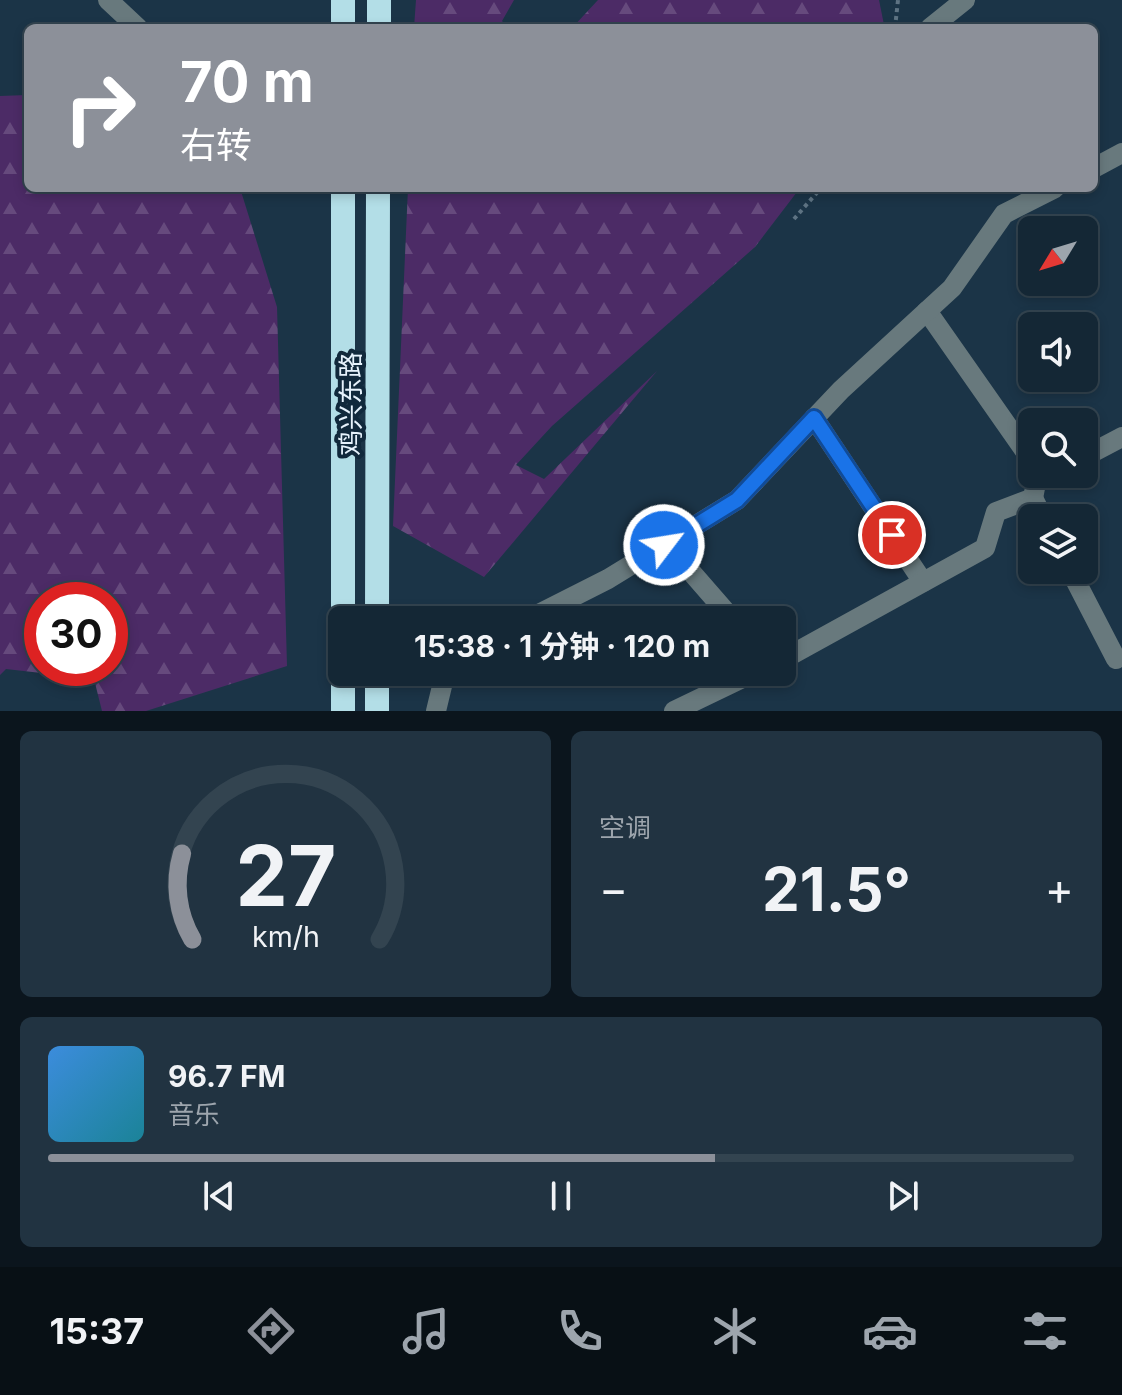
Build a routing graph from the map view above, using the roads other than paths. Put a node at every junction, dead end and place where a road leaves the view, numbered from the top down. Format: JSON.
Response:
{"nodes":[{"id":1,"x":108,"y":0,"type":"edge"},
{"id":2,"x":343,"y":0,"type":"edge"},
{"id":3,"x":379,"y":0,"type":"edge"},
{"id":4,"x":965,"y":0,"type":"edge"},
{"id":5,"x":134,"y":24,"type":"edge"},
{"id":6,"x":343,"y":24,"type":"edge"},
{"id":7,"x":379,"y":24,"type":"edge"},
{"id":8,"x":935,"y":24,"type":"edge"},
{"id":9,"x":1122,"y":153,"type":"edge"},
{"id":10,"x":1098,"y":166,"type":"edge"},
{"id":11,"x":343,"y":192,"type":"edge"},
{"id":12,"x":378,"y":192,"type":"edge"},
{"id":13,"x":1017,"y":196,"type":"edge"},
{"id":14,"x":927,"y":311,"type":"junction"},
{"id":15,"x":814,"y":418,"type":"junction"},
{"id":16,"x":1122,"y":437,"type":"edge"},
{"id":17,"x":1018,"y":441,"type":"edge"},
{"id":18,"x":1098,"y":450,"type":"edge"},
{"id":19,"x":1035,"y":488,"type":"edge"},
{"id":20,"x":1033,"y":498,"type":"junction"},
{"id":21,"x":1036,"y":504,"type":"edge"},
{"id":22,"x":640,"y":560,"type":"junction"},
{"id":23,"x":923,"y":582,"type":"junction"},
{"id":24,"x":1077,"y":584,"type":"edge"},
{"id":25,"x":343,"y":606,"type":"edge"},
{"id":26,"x":377,"y":606,"type":"edge"},
{"id":27,"x":555,"y":606,"type":"edge"},
{"id":28,"x":721,"y":606,"type":"edge"},
{"id":29,"x":796,"y":649,"type":"edge"},
{"id":30,"x":1116,"y":659,"type":"dead end"},
{"id":31,"x":343,"y":686,"type":"edge"},
{"id":32,"x":377,"y":686,"type":"edge"},
{"id":33,"x":442,"y":686,"type":"edge"},
{"id":34,"x":726,"y":686,"type":"edge"},
{"id":35,"x":343,"y":711,"type":"edge"},
{"id":36,"x":377,"y":711,"type":"edge"},
{"id":37,"x":436,"y":711,"type":"edge"},
{"id":38,"x":674,"y":711,"type":"edge"}],
"edges":[{"from":1,"to":5,"type":"street"},
{"from":2,"to":6,"type":"highway"},
{"from":3,"to":7,"type":"highway"},
{"from":4,"to":8,"type":"street"},
{"from":9,"to":10,"type":"street"},
{"from":11,"to":25,"type":"highway","name":"鸡兴东路"},
{"from":12,"to":26,"type":"highway","name":"鸡兴东路"},
{"from":13,"to":14,"type":"street"},
{"from":14,"to":15,"type":"street"},
{"from":14,"to":17,"type":"street"},
{"from":15,"to":22,"type":"street"},
{"from":15,"to":23,"type":"street"},
{"from":16,"to":18,"type":"street"},
{"from":19,"to":20,"type":"street"},
{"from":20,"to":21,"type":"street"},
{"from":20,"to":23,"type":"street"},
{"from":22,"to":27,"type":"street"},
{"from":22,"to":28,"type":"street"},
{"from":23,"to":29,"type":"street"},
{"from":24,"to":30,"type":"street"},
{"from":31,"to":35,"type":"highway"},
{"from":32,"to":36,"type":"highway"},
{"from":33,"to":37,"type":"street"},
{"from":34,"to":38,"type":"street"}]}
